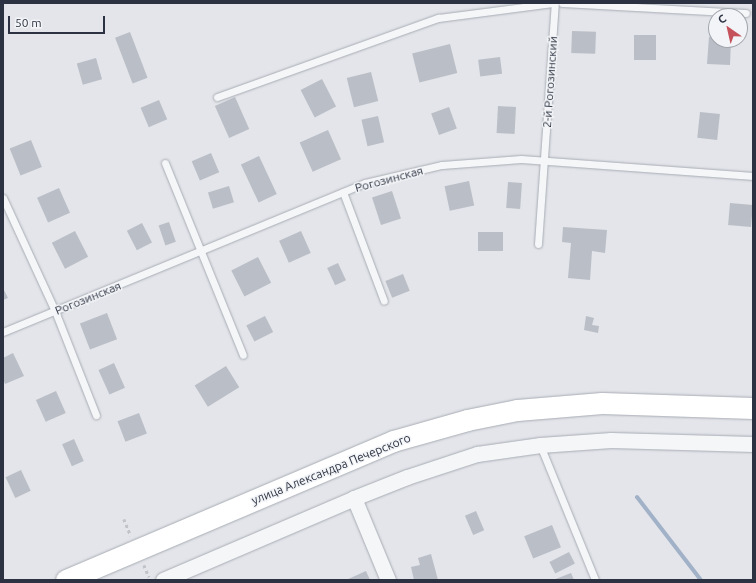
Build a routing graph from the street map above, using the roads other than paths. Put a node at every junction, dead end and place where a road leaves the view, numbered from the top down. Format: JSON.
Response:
{"nodes":[{"id":1,"x":554,"y":3,"type":"edge"},
{"id":2,"x":562,"y":3,"type":"edge"},
{"id":3,"x":708,"y":11,"type":"edge"},
{"id":4,"x":217,"y":97,"type":"dead end"},
{"id":5,"x":544,"y":161,"type":"junction"},
{"id":6,"x":165,"y":163,"type":"dead end"},
{"id":7,"x":753,"y":176,"type":"edge"},
{"id":8,"x":343,"y":192,"type":"junction"},
{"id":9,"x":3,"y":198,"type":"edge"},
{"id":10,"x":538,"y":244,"type":"dead end"},
{"id":11,"x":201,"y":251,"type":"junction"},
{"id":12,"x":384,"y":301,"type":"dead end"},
{"id":13,"x":55,"y":311,"type":"junction"},
{"id":14,"x":3,"y":332,"type":"edge"},
{"id":15,"x":243,"y":355,"type":"dead end"},
{"id":16,"x":753,"y":408,"type":"edge"},
{"id":17,"x":96,"y":415,"type":"dead end"},
{"id":18,"x":753,"y":444,"type":"edge"},
{"id":19,"x":540,"y":445,"type":"junction"},
{"id":20,"x":354,"y":498,"type":"junction"},
{"id":21,"x":156,"y":578,"type":"edge"},
{"id":22,"x":66,"y":580,"type":"edge"},
{"id":23,"x":388,"y":580,"type":"edge"},
{"id":24,"x":595,"y":580,"type":"edge"}],
"edges":[{"from":1,"to":4,"type":"lane"},
{"from":1,"to":5,"type":"lane","name":"2-й Рогозинский"},
{"from":2,"to":3,"type":"lane"},
{"from":5,"to":7,"type":"lane","name":"Рогозинская"},
{"from":5,"to":8,"type":"lane","name":"Рогозинская"},
{"from":5,"to":10,"type":"lane","name":"2-й Рогозинский"},
{"from":6,"to":11,"type":"lane"},
{"from":8,"to":11,"type":"lane","name":"Рогозинская"},
{"from":8,"to":12,"type":"lane"},
{"from":9,"to":13,"type":"lane"},
{"from":11,"to":13,"type":"lane","name":"Рогозинская"},
{"from":11,"to":15,"type":"lane"},
{"from":13,"to":14,"type":"lane","name":"Рогозинская"},
{"from":13,"to":17,"type":"lane"},
{"from":16,"to":22,"type":"main road","name":"улица Александра Печерского"},
{"from":18,"to":19,"type":"street"},
{"from":19,"to":20,"type":"street"},
{"from":19,"to":24,"type":"lane"},
{"from":20,"to":21,"type":"street"},
{"from":20,"to":23,"type":"street"}]}
